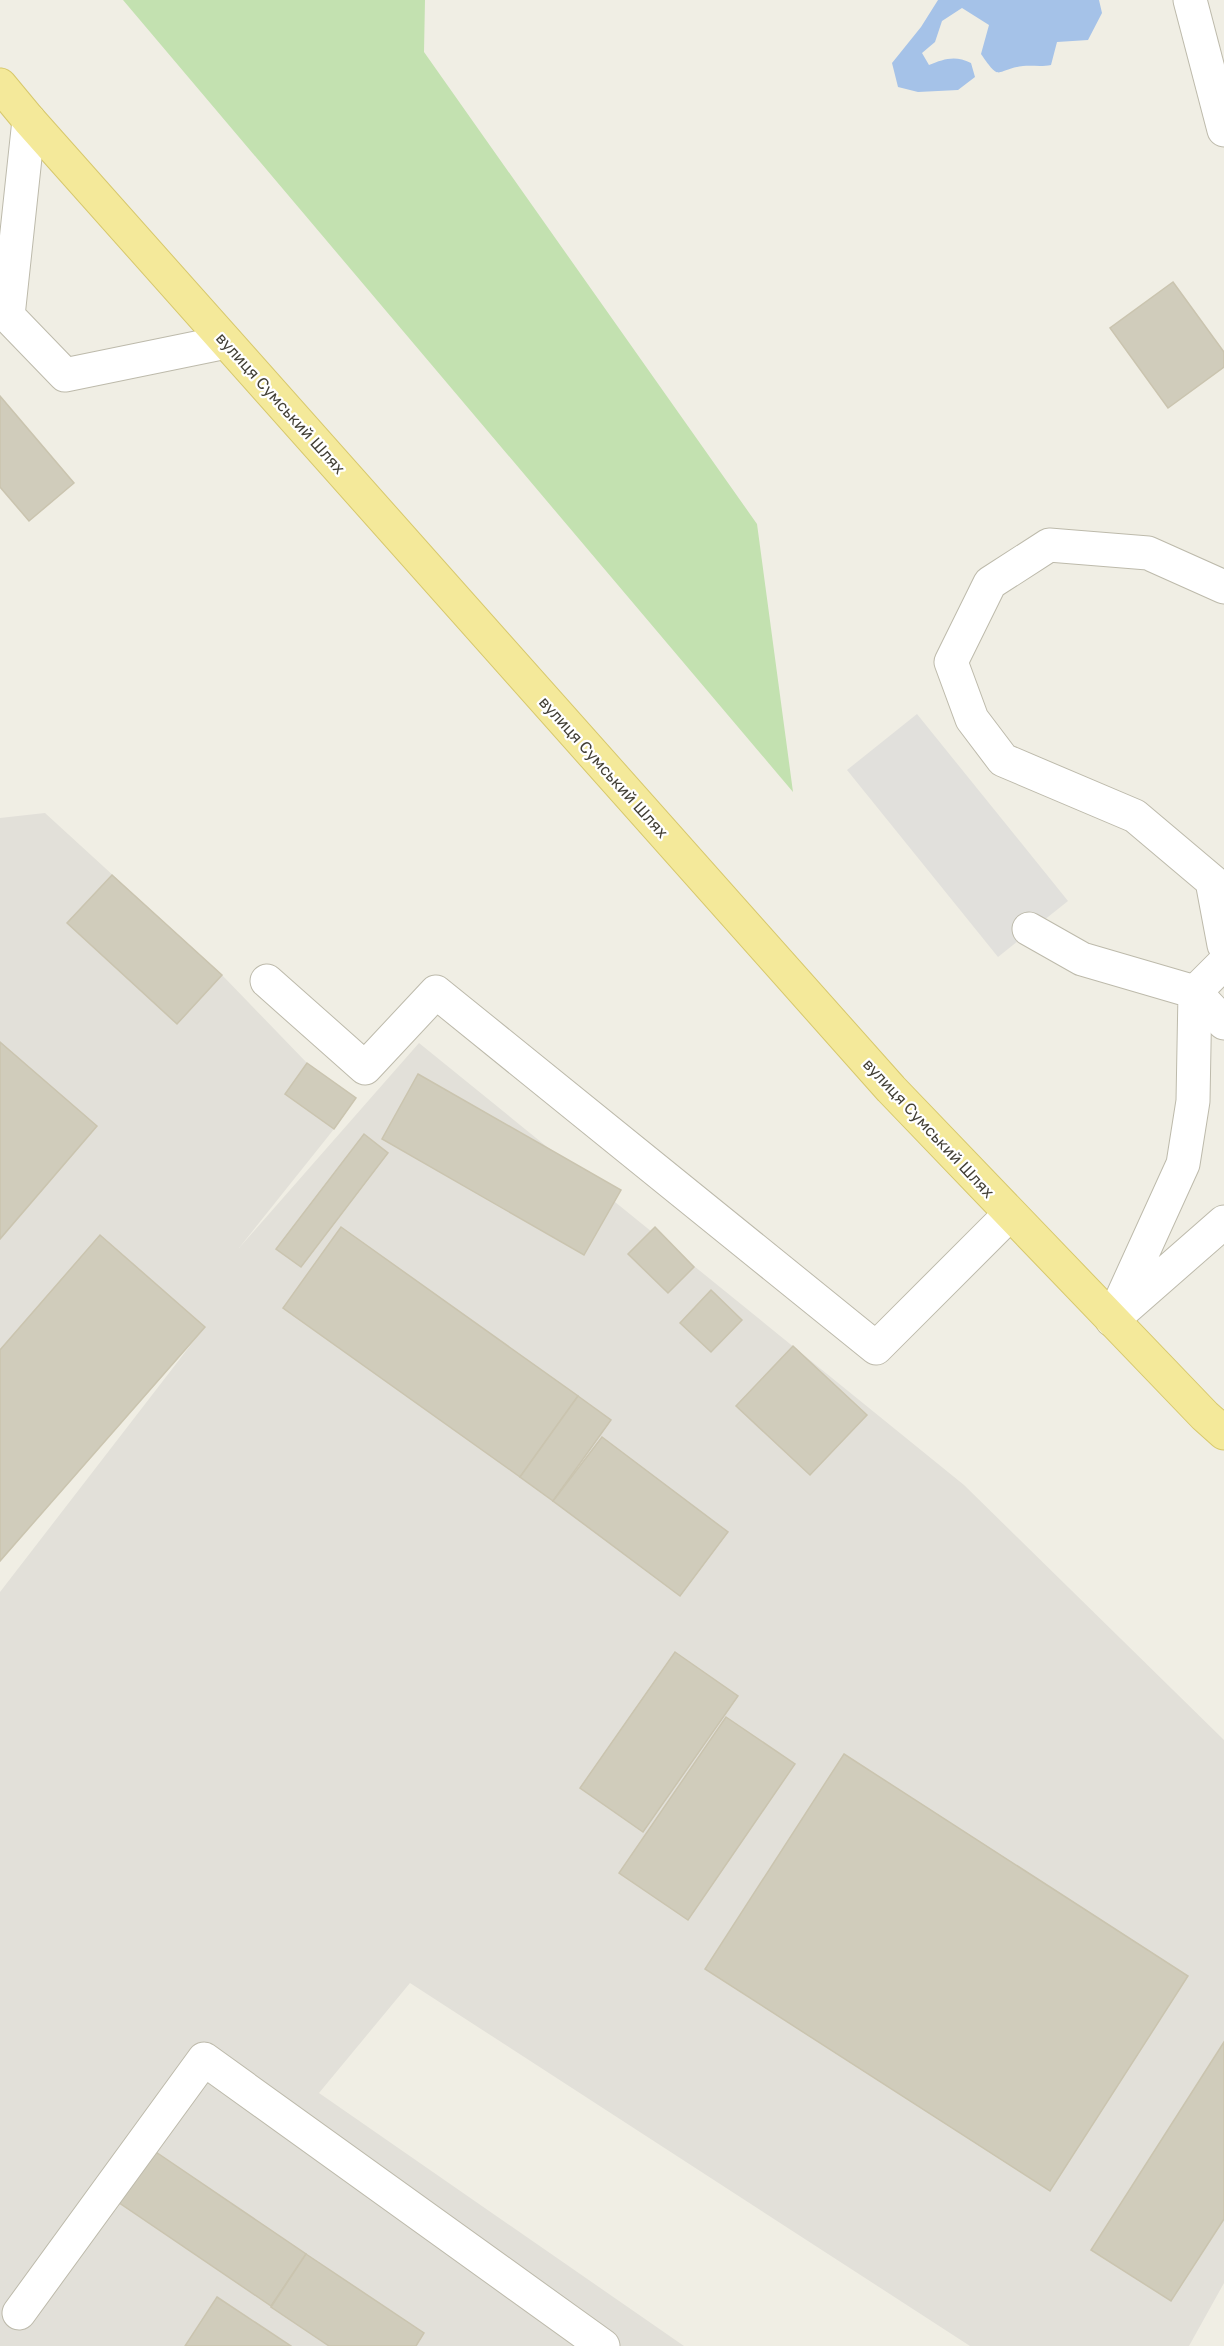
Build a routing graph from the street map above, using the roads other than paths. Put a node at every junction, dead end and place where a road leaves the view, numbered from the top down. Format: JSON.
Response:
{"nodes":[{"id":1,"x":1190,"y":0,"type":"edge"},
{"id":2,"x":0,"y":85,"type":"edge"},
{"id":3,"x":29,"y":120,"type":"junction"},
{"id":4,"x":1224,"y":130,"type":"edge"},
{"id":5,"x":226,"y":342,"type":"junction"},
{"id":6,"x":1224,"y":587,"type":"edge"},
{"id":7,"x":1029,"y":929,"type":"dead end"},
{"id":8,"x":1224,"y":945,"type":"edge"},
{"id":9,"x":1224,"y":963,"type":"edge"},
{"id":10,"x":267,"y":981,"type":"dead end"},
{"id":11,"x":1195,"y":992,"type":"junction"},
{"id":12,"x":1224,"y":1023,"type":"edge"},
{"id":13,"x":1010,"y":1214,"type":"junction"},
{"id":14,"x":1224,"y":1222,"type":"edge"},
{"id":15,"x":1112,"y":1320,"type":"junction"},
{"id":16,"x":1224,"y":1433,"type":"edge"},
{"id":17,"x":19,"y":2313,"type":"dead end"},
{"id":18,"x":603,"y":2346,"type":"edge"}],
"edges":[{"from":1,"to":4,"type":"lane"},
{"from":2,"to":3,"type":"main road","name":"вулиця Сумський Шлях"},
{"from":3,"to":5,"type":"main road","name":"вулиця Сумський Шлях"},
{"from":3,"to":5,"type":"lane"},
{"from":5,"to":13,"type":"main road","name":"вулиця Сумський Шлях"},
{"from":6,"to":8,"type":"lane"},
{"from":7,"to":11,"type":"lane"},
{"from":9,"to":11,"type":"lane"},
{"from":10,"to":13,"type":"lane"},
{"from":11,"to":12,"type":"lane"},
{"from":11,"to":15,"type":"lane"},
{"from":13,"to":15,"type":"main road","name":"вулиця Сумський Шлях"},
{"from":14,"to":15,"type":"lane"},
{"from":15,"to":16,"type":"main road","name":"вулиця Сумський Шлях"},
{"from":17,"to":18,"type":"lane"}]}
